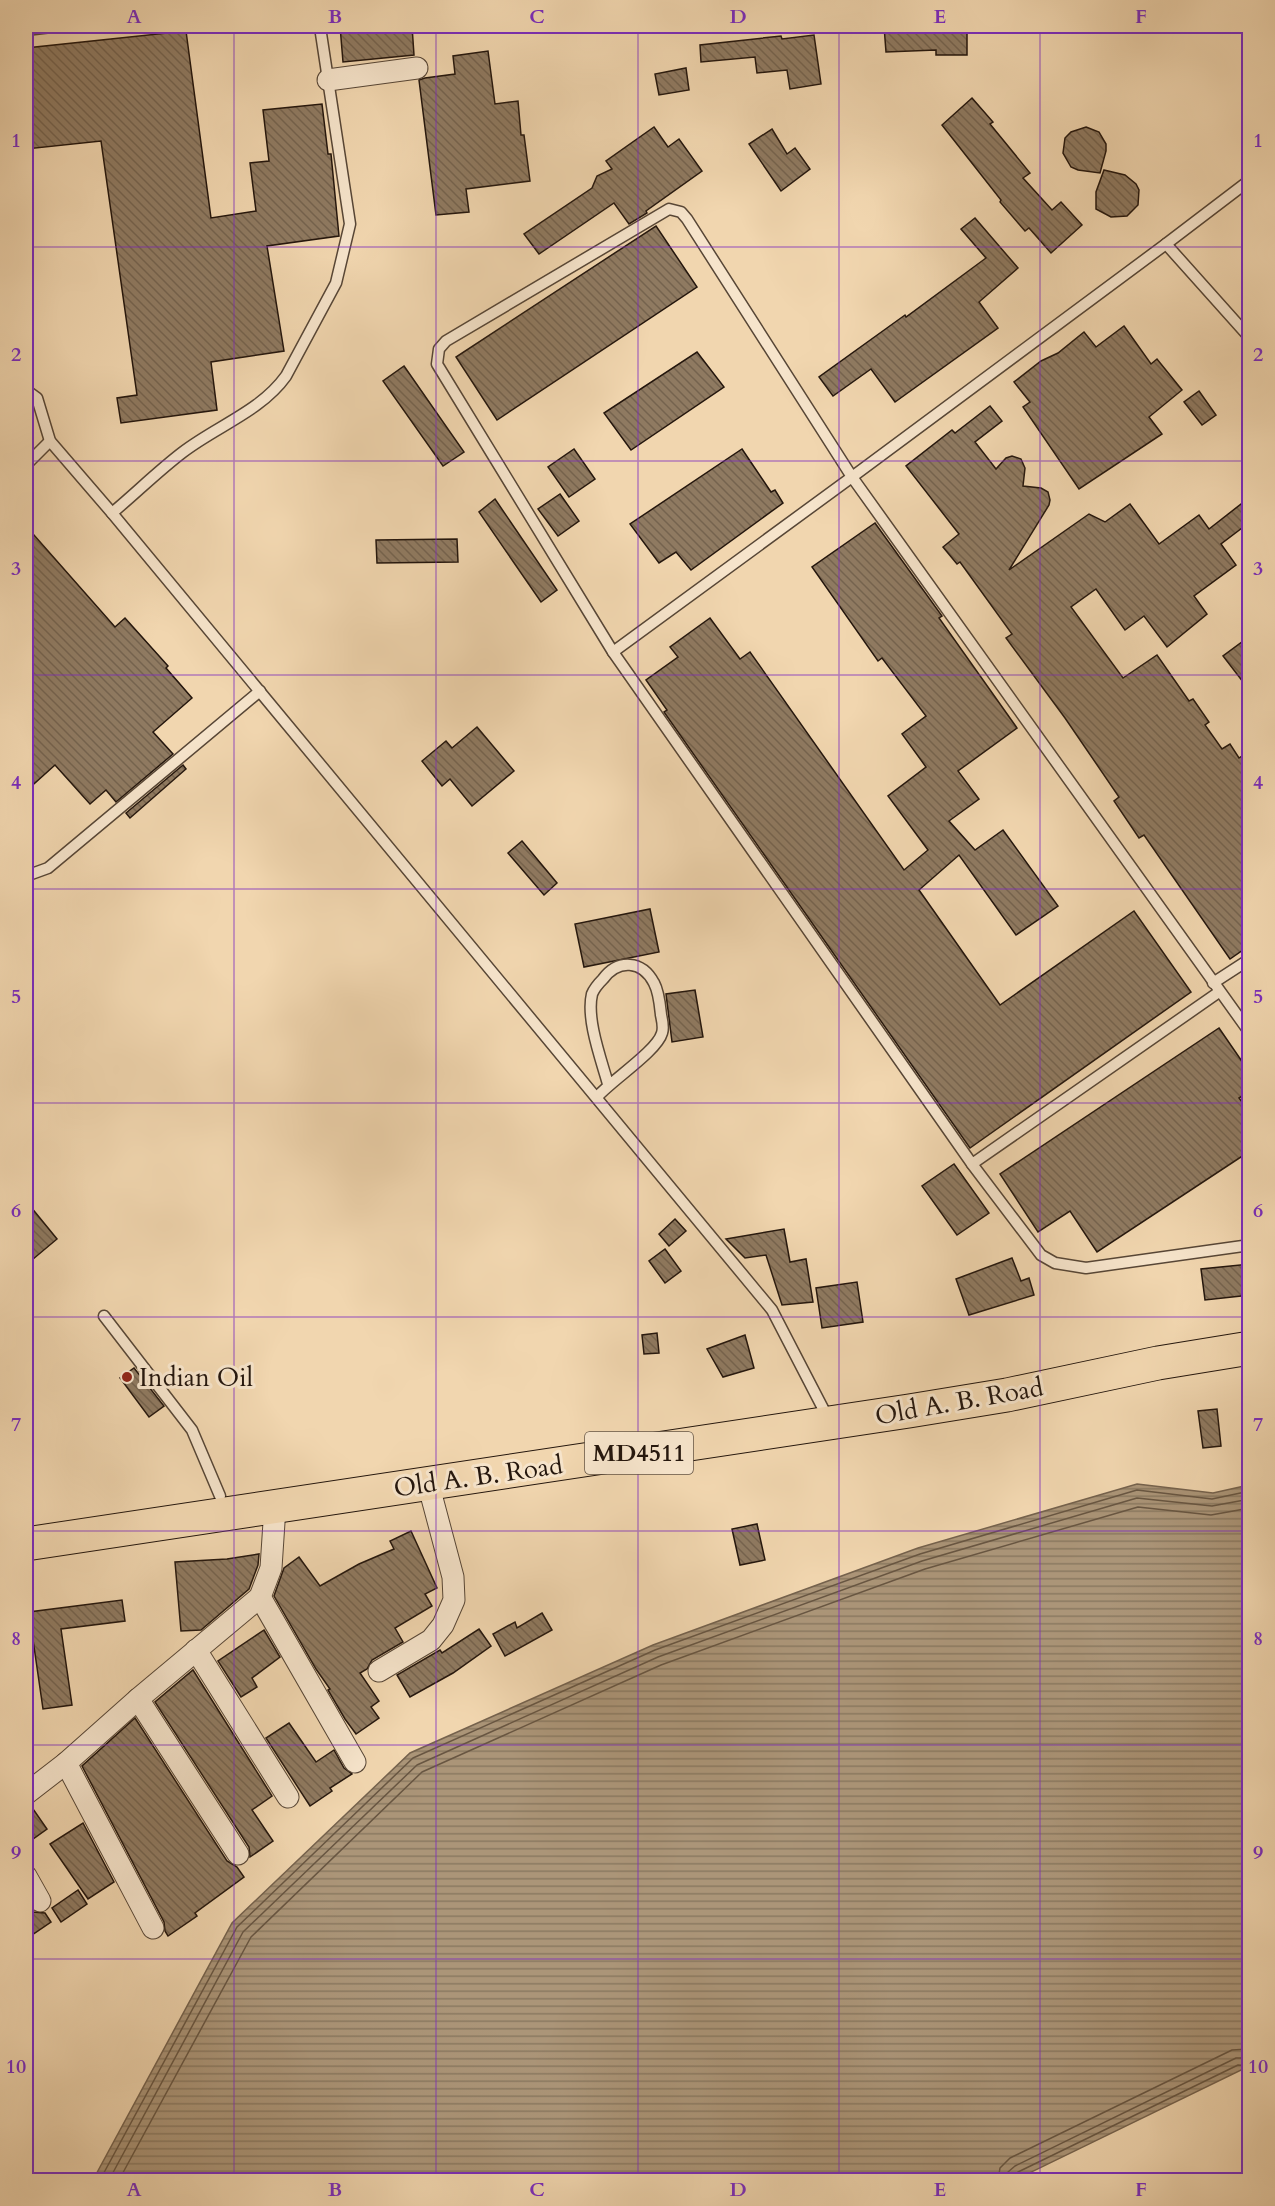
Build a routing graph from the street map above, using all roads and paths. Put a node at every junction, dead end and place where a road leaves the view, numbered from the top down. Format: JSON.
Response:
{"nodes":[{"id":1,"x":60,"y":26,"type":"edge"},
{"id":2,"x":318,"y":26,"type":"edge"},
{"id":3,"x":26,"y":30,"type":"edge"},
{"id":4,"x":417,"y":68,"type":"dead end"},
{"id":5,"x":328,"y":80,"type":"junction"},
{"id":6,"x":1250,"y":180,"type":"edge"},
{"id":7,"x":1166,"y":243,"type":"junction"},
{"id":8,"x":1250,"y":338,"type":"edge"},
{"id":9,"x":26,"y":390,"type":"edge"},
{"id":10,"x":50,"y":441,"type":"junction"},
{"id":11,"x":26,"y":465,"type":"edge"},
{"id":12,"x":852,"y":477,"type":"junction"},
{"id":13,"x":112,"y":513,"type":"junction"},
{"id":14,"x":613,"y":652,"type":"junction"},
{"id":15,"x":260,"y":692,"type":"junction"},
{"id":16,"x":26,"y":876,"type":"edge"},
{"id":17,"x":1250,"y":959,"type":"edge"},
{"id":18,"x":1216,"y":988,"type":"junction"},
{"id":19,"x":1250,"y":1033,"type":"edge"},
{"id":20,"x":608,"y":1084,"type":"junction"},
{"id":21,"x":597,"y":1097,"type":"junction"},
{"id":22,"x":972,"y":1164,"type":"junction"},
{"id":23,"x":1250,"y":1245,"type":"edge"},
{"id":24,"x":104,"y":1316,"type":"dead end"},
{"id":25,"x":1250,"y":1335,"type":"edge"},
{"id":26,"x":1250,"y":1348,"type":"edge"},
{"id":27,"x":826,"y":1414,"type":"junction"},
{"id":28,"x":428,"y":1483,"type":"junction"},
{"id":29,"x":220,"y":1496,"type":"junction"},
{"id":30,"x":275,"y":1507,"type":"junction"},
{"id":31,"x":26,"y":1523,"type":"edge"},
{"id":32,"x":26,"y":1544,"type":"edge"},
{"id":33,"x":260,"y":1596,"type":"junction"},
{"id":34,"x":196,"y":1650,"type":"junction"},
{"id":35,"x":379,"y":1671,"type":"dead end"},
{"id":36,"x":138,"y":1699,"type":"junction"},
{"id":37,"x":355,"y":1762,"type":"dead end"},
{"id":38,"x":66,"y":1763,"type":"junction"},
{"id":39,"x":26,"y":1794,"type":"edge"},
{"id":40,"x":288,"y":1797,"type":"dead end"},
{"id":41,"x":238,"y":1854,"type":"dead end"},
{"id":42,"x":26,"y":1876,"type":"edge"},
{"id":43,"x":40,"y":1901,"type":"dead end"},
{"id":44,"x":153,"y":1928,"type":"dead end"}],
"edges":[{"from":1,"to":3,"type":"lane"},
{"from":2,"to":5,"type":"lane"},
{"from":4,"to":5,"type":"street"},
{"from":5,"to":13,"type":"lane"},
{"from":6,"to":7,"type":"lane"},
{"from":7,"to":8,"type":"lane"},
{"from":7,"to":12,"type":"lane"},
{"from":9,"to":10,"type":"lane"},
{"from":10,"to":11,"type":"lane"},
{"from":10,"to":13,"type":"lane"},
{"from":12,"to":14,"type":"lane"},
{"from":12,"to":14,"type":"lane"},
{"from":12,"to":18,"type":"lane"},
{"from":13,"to":15,"type":"lane"},
{"from":14,"to":22,"type":"lane"},
{"from":15,"to":16,"type":"lane"},
{"from":15,"to":21,"type":"lane"},
{"from":17,"to":18,"type":"lane"},
{"from":18,"to":19,"type":"lane"},
{"from":18,"to":22,"type":"lane"},
{"from":20,"to":20,"type":"lane"},
{"from":20,"to":21,"type":"lane"},
{"from":21,"to":27,"type":"lane"},
{"from":22,"to":23,"type":"lane"},
{"from":24,"to":29,"type":"lane"},
{"from":25,"to":27,"type":"main road","name":"Old A. B. Road","number":"MD4511"},
{"from":26,"to":27,"type":"main road","name":"Old A. B. Road","number":"MD4511"},
{"from":27,"to":28,"type":"main road","name":"Old A. B. Road","number":"MD4511"},
{"from":27,"to":29,"type":"main road","name":"Old A. B. Road","number":"MD4511"},
{"from":28,"to":30,"type":"main road","name":"Old A. B. Road","number":"MD4511"},
{"from":28,"to":35,"type":"street"},
{"from":29,"to":31,"type":"main road","name":"Old A. B. Road","number":"MD4511"},
{"from":30,"to":32,"type":"main road","name":"Old A. B. Road","number":"MD4511"},
{"from":30,"to":33,"type":"street"},
{"from":33,"to":34,"type":"street"},
{"from":33,"to":37,"type":"street"},
{"from":34,"to":36,"type":"street"},
{"from":34,"to":40,"type":"street"},
{"from":36,"to":38,"type":"street"},
{"from":36,"to":41,"type":"street"},
{"from":38,"to":39,"type":"street"},
{"from":38,"to":44,"type":"street"},
{"from":42,"to":43,"type":"street"}]}
